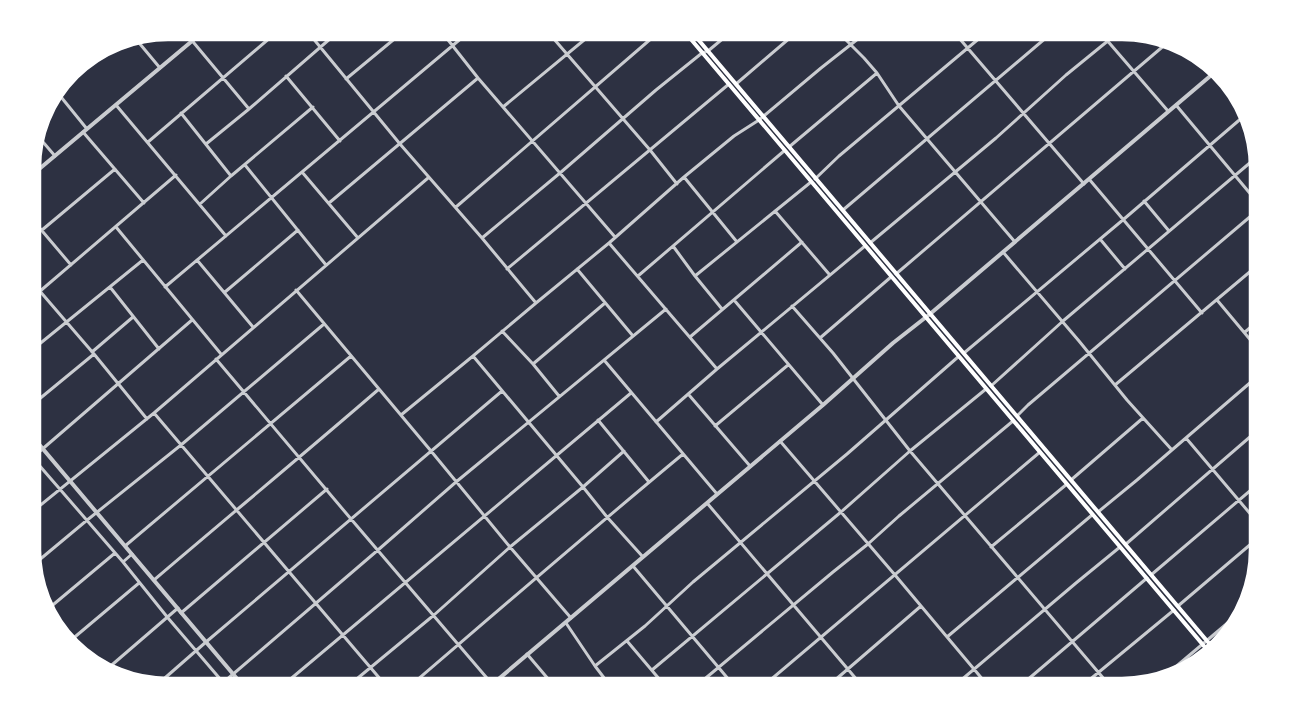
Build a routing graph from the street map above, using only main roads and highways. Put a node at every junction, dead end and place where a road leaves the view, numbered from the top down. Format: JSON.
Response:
{"nodes":[{"id":1,"x":691,"y":40,"type":"edge"},
{"id":2,"x":699,"y":40,"type":"edge"},
{"id":3,"x":1205,"y":642,"type":"junction"},
{"id":4,"x":1209,"y":645,"type":"edge"},
{"id":5,"x":1207,"y":646,"type":"edge"}],
"edges":[{"from":1,"to":3,"type":"main road"},
{"from":2,"to":3,"type":"main road"},
{"from":3,"to":4,"type":"main road"},
{"from":3,"to":5,"type":"main road"}]}
